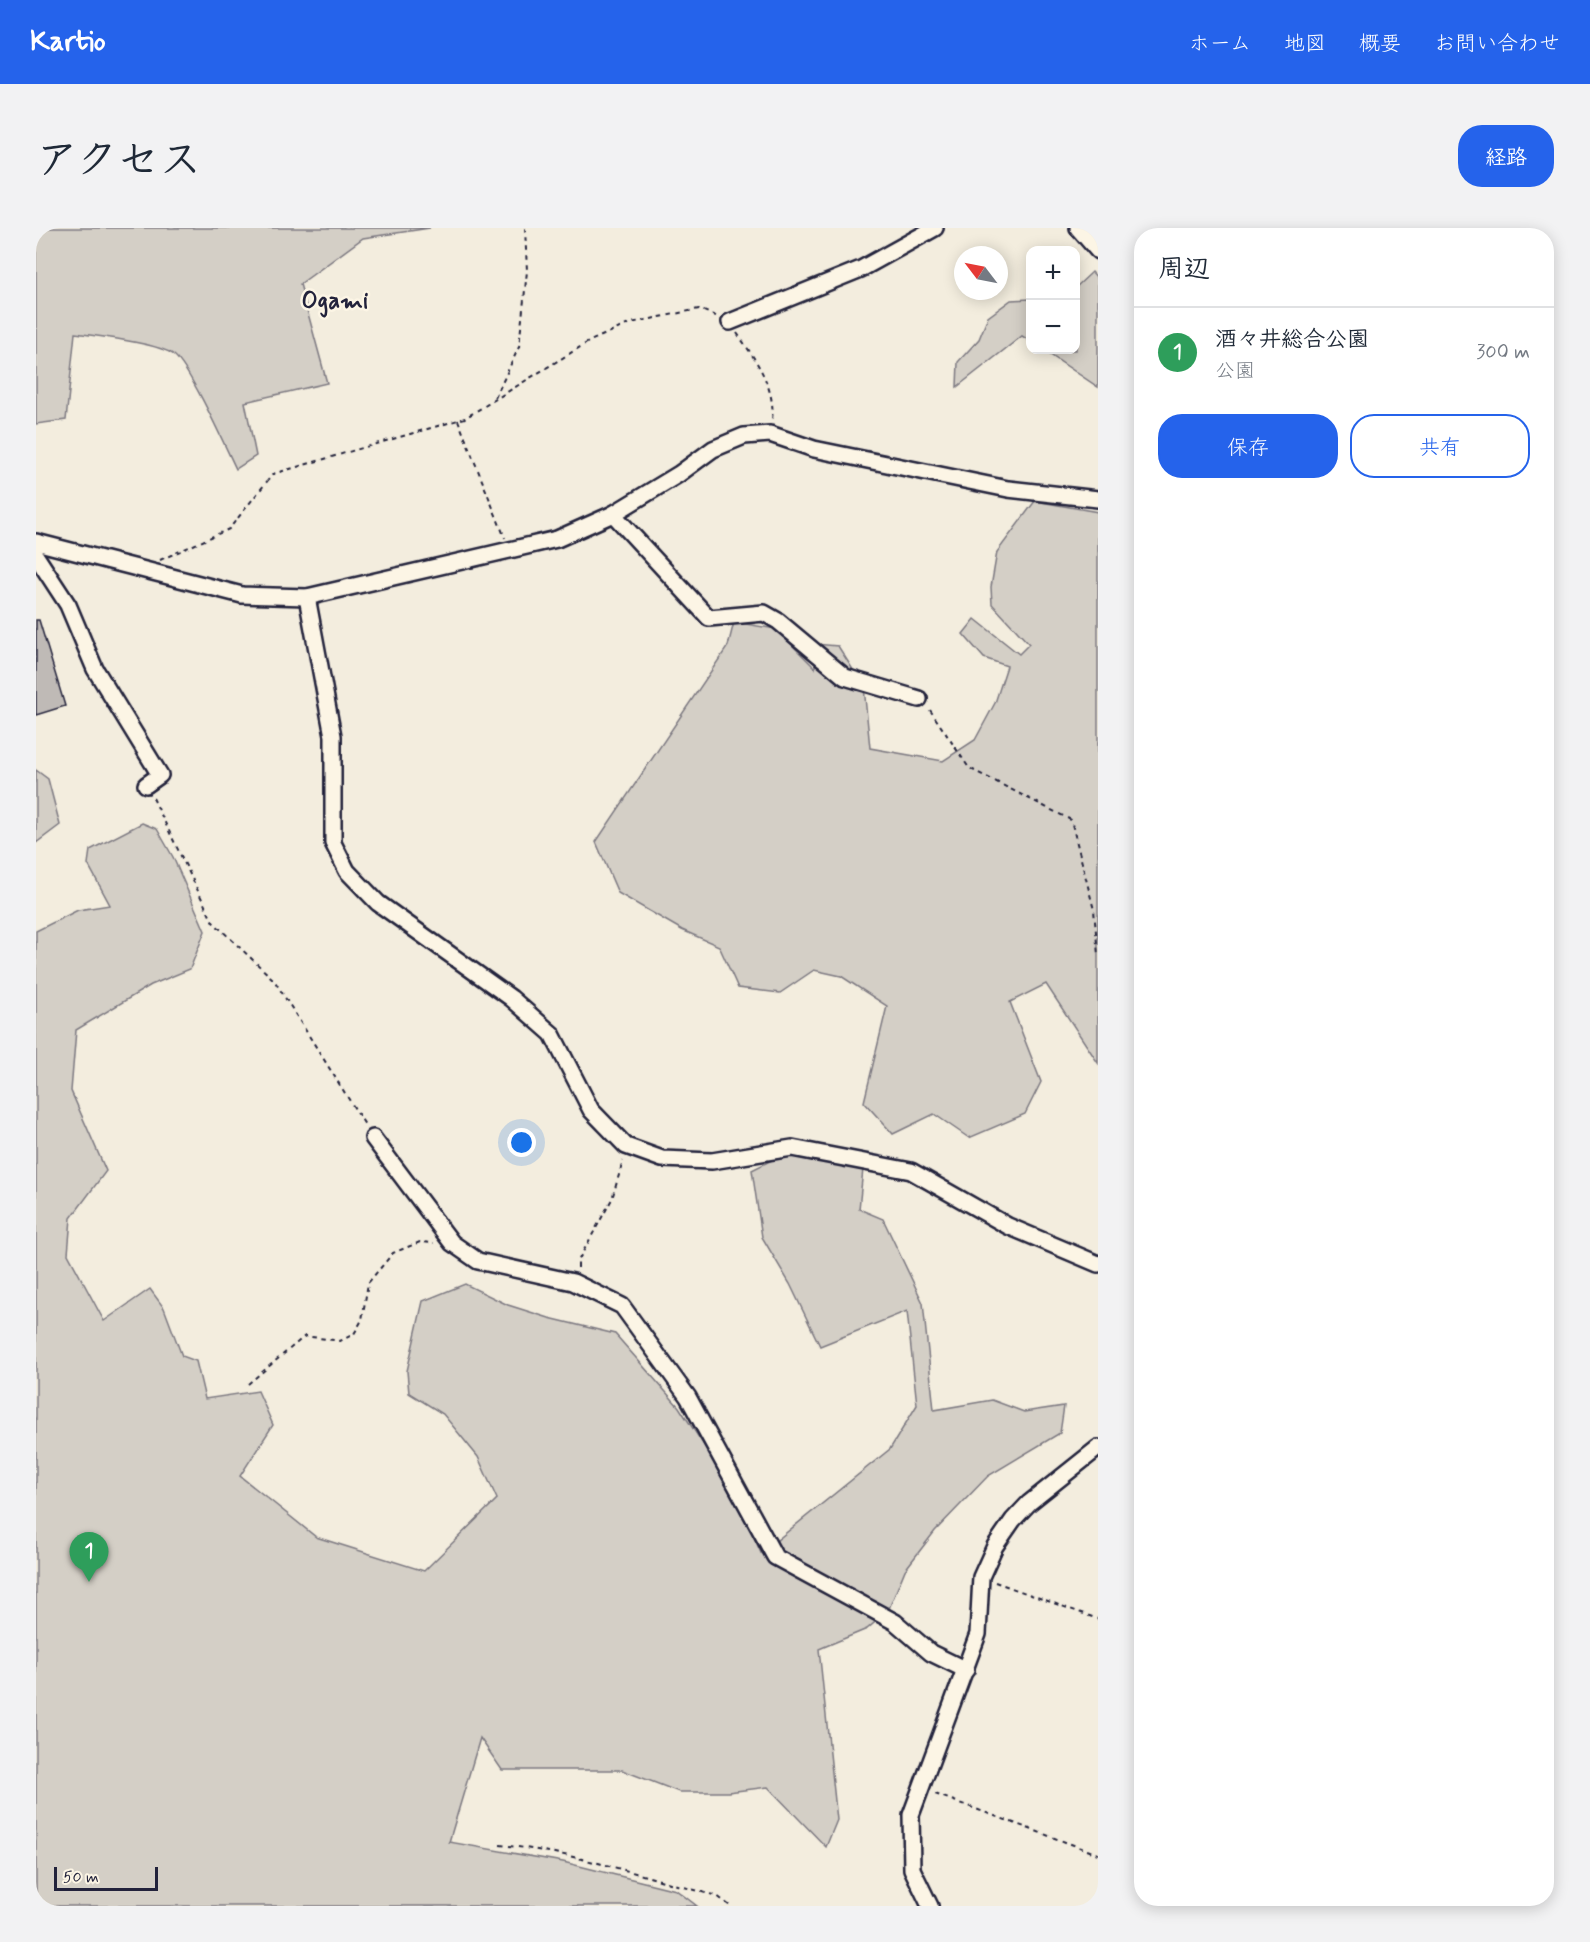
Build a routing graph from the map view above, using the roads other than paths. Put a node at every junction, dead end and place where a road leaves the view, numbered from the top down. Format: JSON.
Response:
{"nodes":[{"id":1,"x":935,"y":228,"type":"edge"},
{"id":2,"x":1078,"y":228,"type":"edge"},
{"id":3,"x":1098,"y":251,"type":"edge"},
{"id":4,"x":730,"y":322,"type":"road end"},
{"id":5,"x":1098,"y":499,"type":"edge"},
{"id":6,"x":614,"y":514,"type":"junction"},
{"id":7,"x":36,"y":542,"type":"edge"},
{"id":8,"x":36,"y":556,"type":"edge"},
{"id":9,"x":307,"y":597,"type":"junction"},
{"id":10,"x":919,"y":699,"type":"road end"},
{"id":11,"x":146,"y":785,"type":"road end"},
{"id":12,"x":373,"y":1138,"type":"road end"},
{"id":13,"x":1098,"y":1264,"type":"edge"},
{"id":14,"x":1098,"y":1448,"type":"edge"},
{"id":15,"x":966,"y":1670,"type":"junction"},
{"id":16,"x":930,"y":1906,"type":"edge"}],
"edges":[{"from":1,"to":4,"type":"street"},
{"from":2,"to":3,"type":"street"},
{"from":5,"to":6,"type":"street"},
{"from":6,"to":9,"type":"street"},
{"from":6,"to":10,"type":"street"},
{"from":7,"to":9,"type":"street"},
{"from":8,"to":11,"type":"street"},
{"from":9,"to":13,"type":"street"},
{"from":12,"to":15,"type":"street"},
{"from":14,"to":15,"type":"street"},
{"from":15,"to":16,"type":"street"}]}
